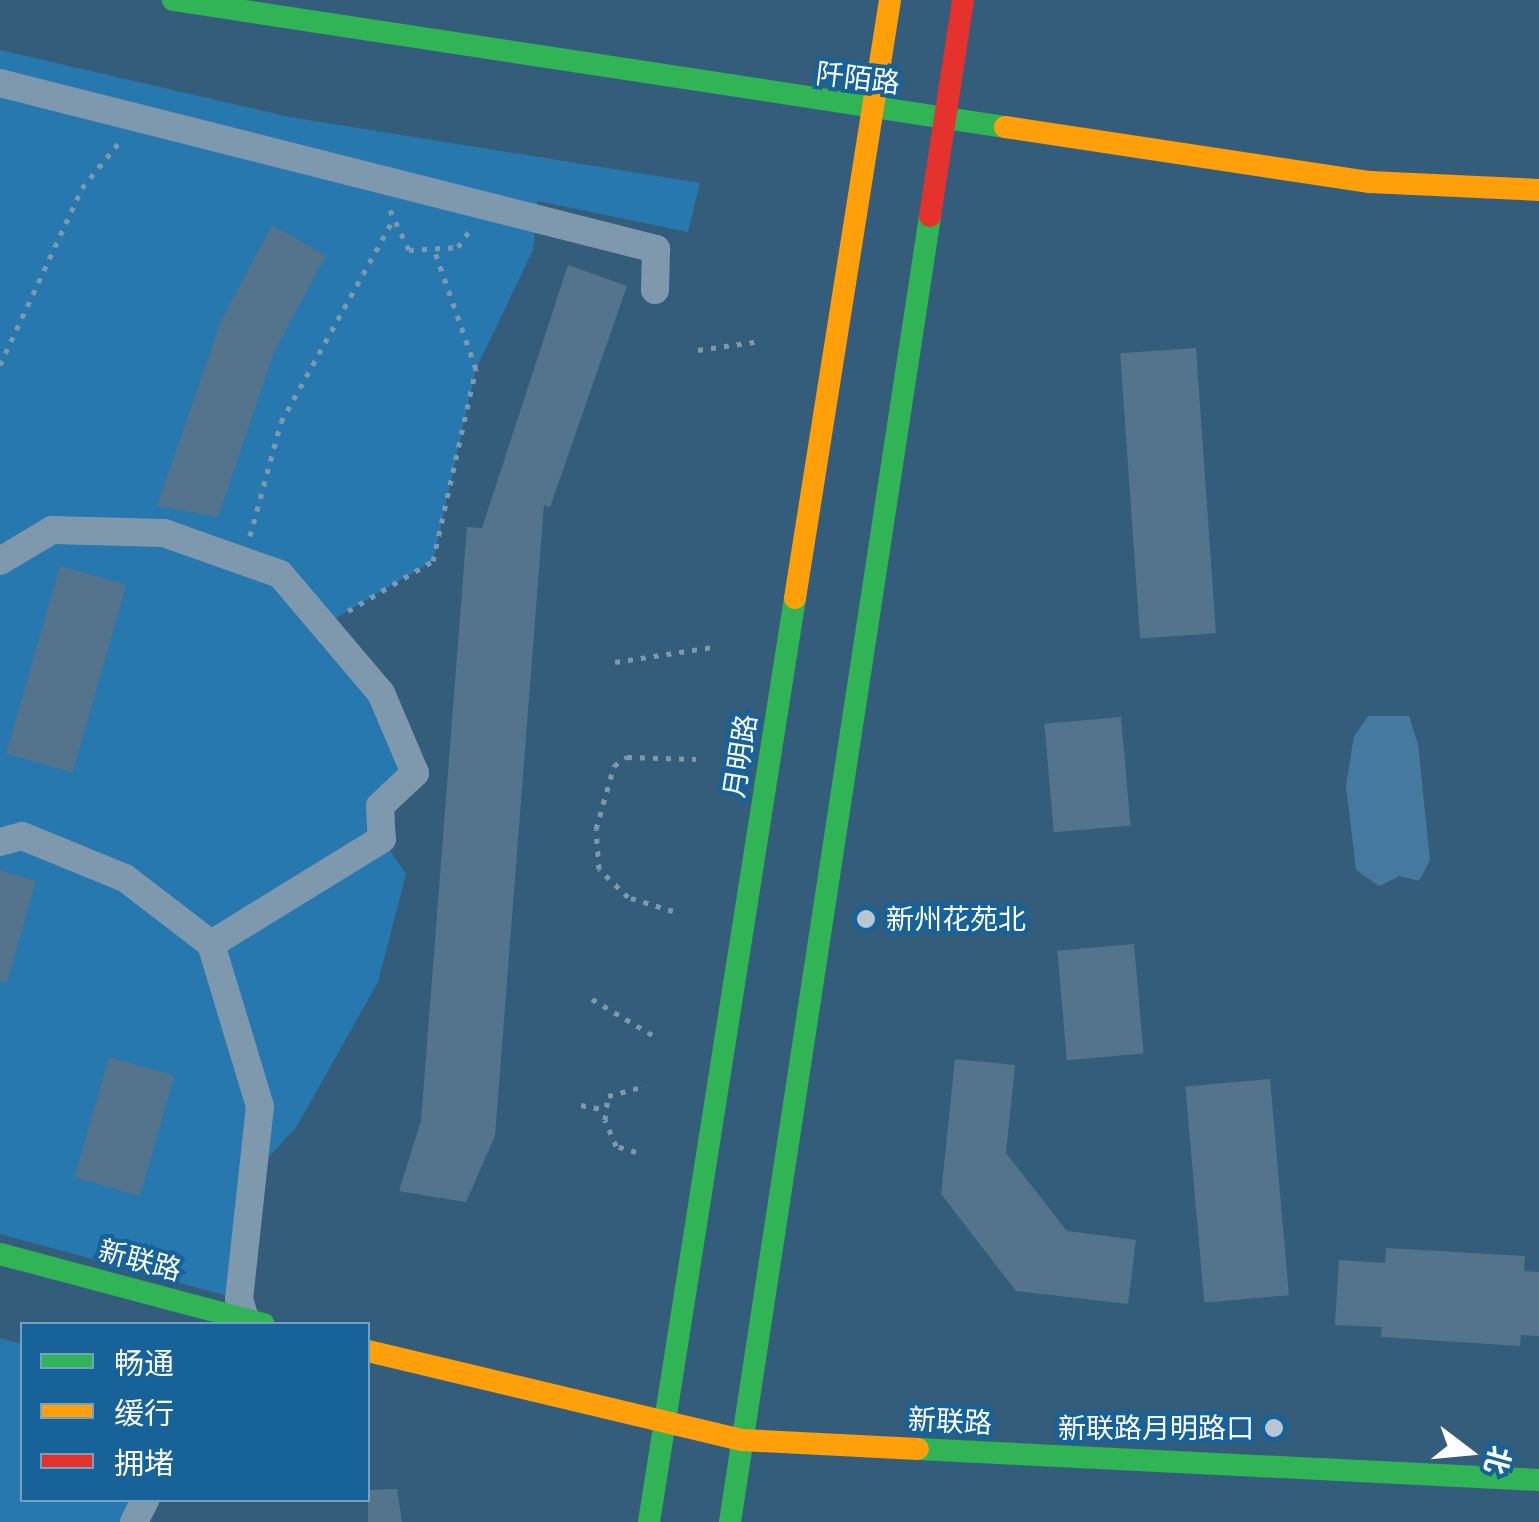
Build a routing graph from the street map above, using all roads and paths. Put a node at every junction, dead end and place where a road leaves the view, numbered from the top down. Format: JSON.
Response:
{"nodes":[{"id":1,"x":174,"y":0,"type":"edge"},
{"id":2,"x":890,"y":0,"type":"edge"},
{"id":3,"x":963,"y":0,"type":"edge"},
{"id":4,"x":0,"y":83,"type":"edge"},
{"id":5,"x":874,"y":113,"type":"junction"},
{"id":6,"x":944,"y":117,"type":"junction"},
{"id":7,"x":139,"y":119,"type":"junction"},
{"id":8,"x":386,"y":183,"type":"junction"},
{"id":9,"x":1539,"y":190,"type":"edge"},
{"id":10,"x":486,"y":208,"type":"junction"},
{"id":11,"x":392,"y":222,"type":"junction"},
{"id":12,"x":434,"y":249,"type":"junction"},
{"id":13,"x":655,"y":290,"type":"dead end"},
{"id":14,"x":760,"y":340,"type":"dead end"},
{"id":15,"x":698,"y":350,"type":"dead end"},
{"id":16,"x":0,"y":365,"type":"edge"},
{"id":17,"x":2,"y":556,"type":"edge"},
{"id":18,"x":243,"y":561,"type":"junction"},
{"id":19,"x":323,"y":625,"type":"junction"},
{"id":20,"x":713,"y":647,"type":"dead end"},
{"id":21,"x":616,"y":662,"type":"dead end"},
{"id":22,"x":696,"y":759,"type":"dead end"},
{"id":23,"x":0,"y":842,"type":"edge"},
{"id":24,"x":673,"y":911,"type":"dead end"},
{"id":25,"x":211,"y":944,"type":"junction"},
{"id":26,"x":592,"y":999,"type":"dead end"},
{"id":27,"x":654,"y":1036,"type":"dead end"},
{"id":28,"x":646,"y":1086,"type":"dead end"},
{"id":29,"x":581,"y":1105,"type":"dead end"},
{"id":30,"x":606,"y":1110,"type":"junction"},
{"id":31,"x":636,"y":1152,"type":"dead end"},
{"id":32,"x":0,"y":1254,"type":"edge"},
{"id":33,"x":187,"y":1315,"type":"edge"},
{"id":34,"x":254,"y":1322,"type":"edge"},
{"id":35,"x":370,"y":1352,"type":"edge"},
{"id":36,"x":664,"y":1426,"type":"junction"},
{"id":37,"x":742,"y":1440,"type":"junction"},
{"id":38,"x":1539,"y":1480,"type":"edge"},
{"id":39,"x":649,"y":1522,"type":"edge"},
{"id":40,"x":730,"y":1522,"type":"edge"}],
"edges":[{"from":1,"to":5,"type":"street","name":"阡陌路"},
{"from":2,"to":5,"type":"street","name":"月明路"},
{"from":3,"to":6,"type":"street"},
{"from":4,"to":7,"type":"street"},
{"from":5,"to":6,"type":"street","name":"阡陌路"},
{"from":5,"to":36,"type":"street","name":"月明路"},
{"from":6,"to":9,"type":"street","name":"阡陌路"},
{"from":6,"to":37,"type":"street"},
{"from":7,"to":8,"type":"street"},
{"from":7,"to":16,"type":"path"},
{"from":8,"to":10,"type":"street"},
{"from":8,"to":11,"type":"path"},
{"from":10,"to":12,"type":"path"},
{"from":10,"to":13,"type":"street"},
{"from":11,"to":12,"type":"path"},
{"from":11,"to":18,"type":"path"},
{"from":12,"to":19,"type":"path"},
{"from":14,"to":15,"type":"path"},
{"from":17,"to":18,"type":"street"},
{"from":18,"to":19,"type":"street"},
{"from":19,"to":25,"type":"street"},
{"from":20,"to":21,"type":"path"},
{"from":22,"to":24,"type":"path"},
{"from":23,"to":25,"type":"street"},
{"from":25,"to":34,"type":"street"},
{"from":26,"to":27,"type":"path"},
{"from":28,"to":30,"type":"path"},
{"from":29,"to":30,"type":"path"},
{"from":30,"to":31,"type":"path"},
{"from":32,"to":33,"type":"street","name":"新联路"},
{"from":33,"to":34,"type":"street","name":"新联路"},
{"from":35,"to":36,"type":"street","name":"新联路"},
{"from":36,"to":37,"type":"street","name":"新联路"},
{"from":36,"to":39,"type":"street","name":"月明路"},
{"from":37,"to":38,"type":"street","name":"新联路"},
{"from":37,"to":40,"type":"street"}]}
